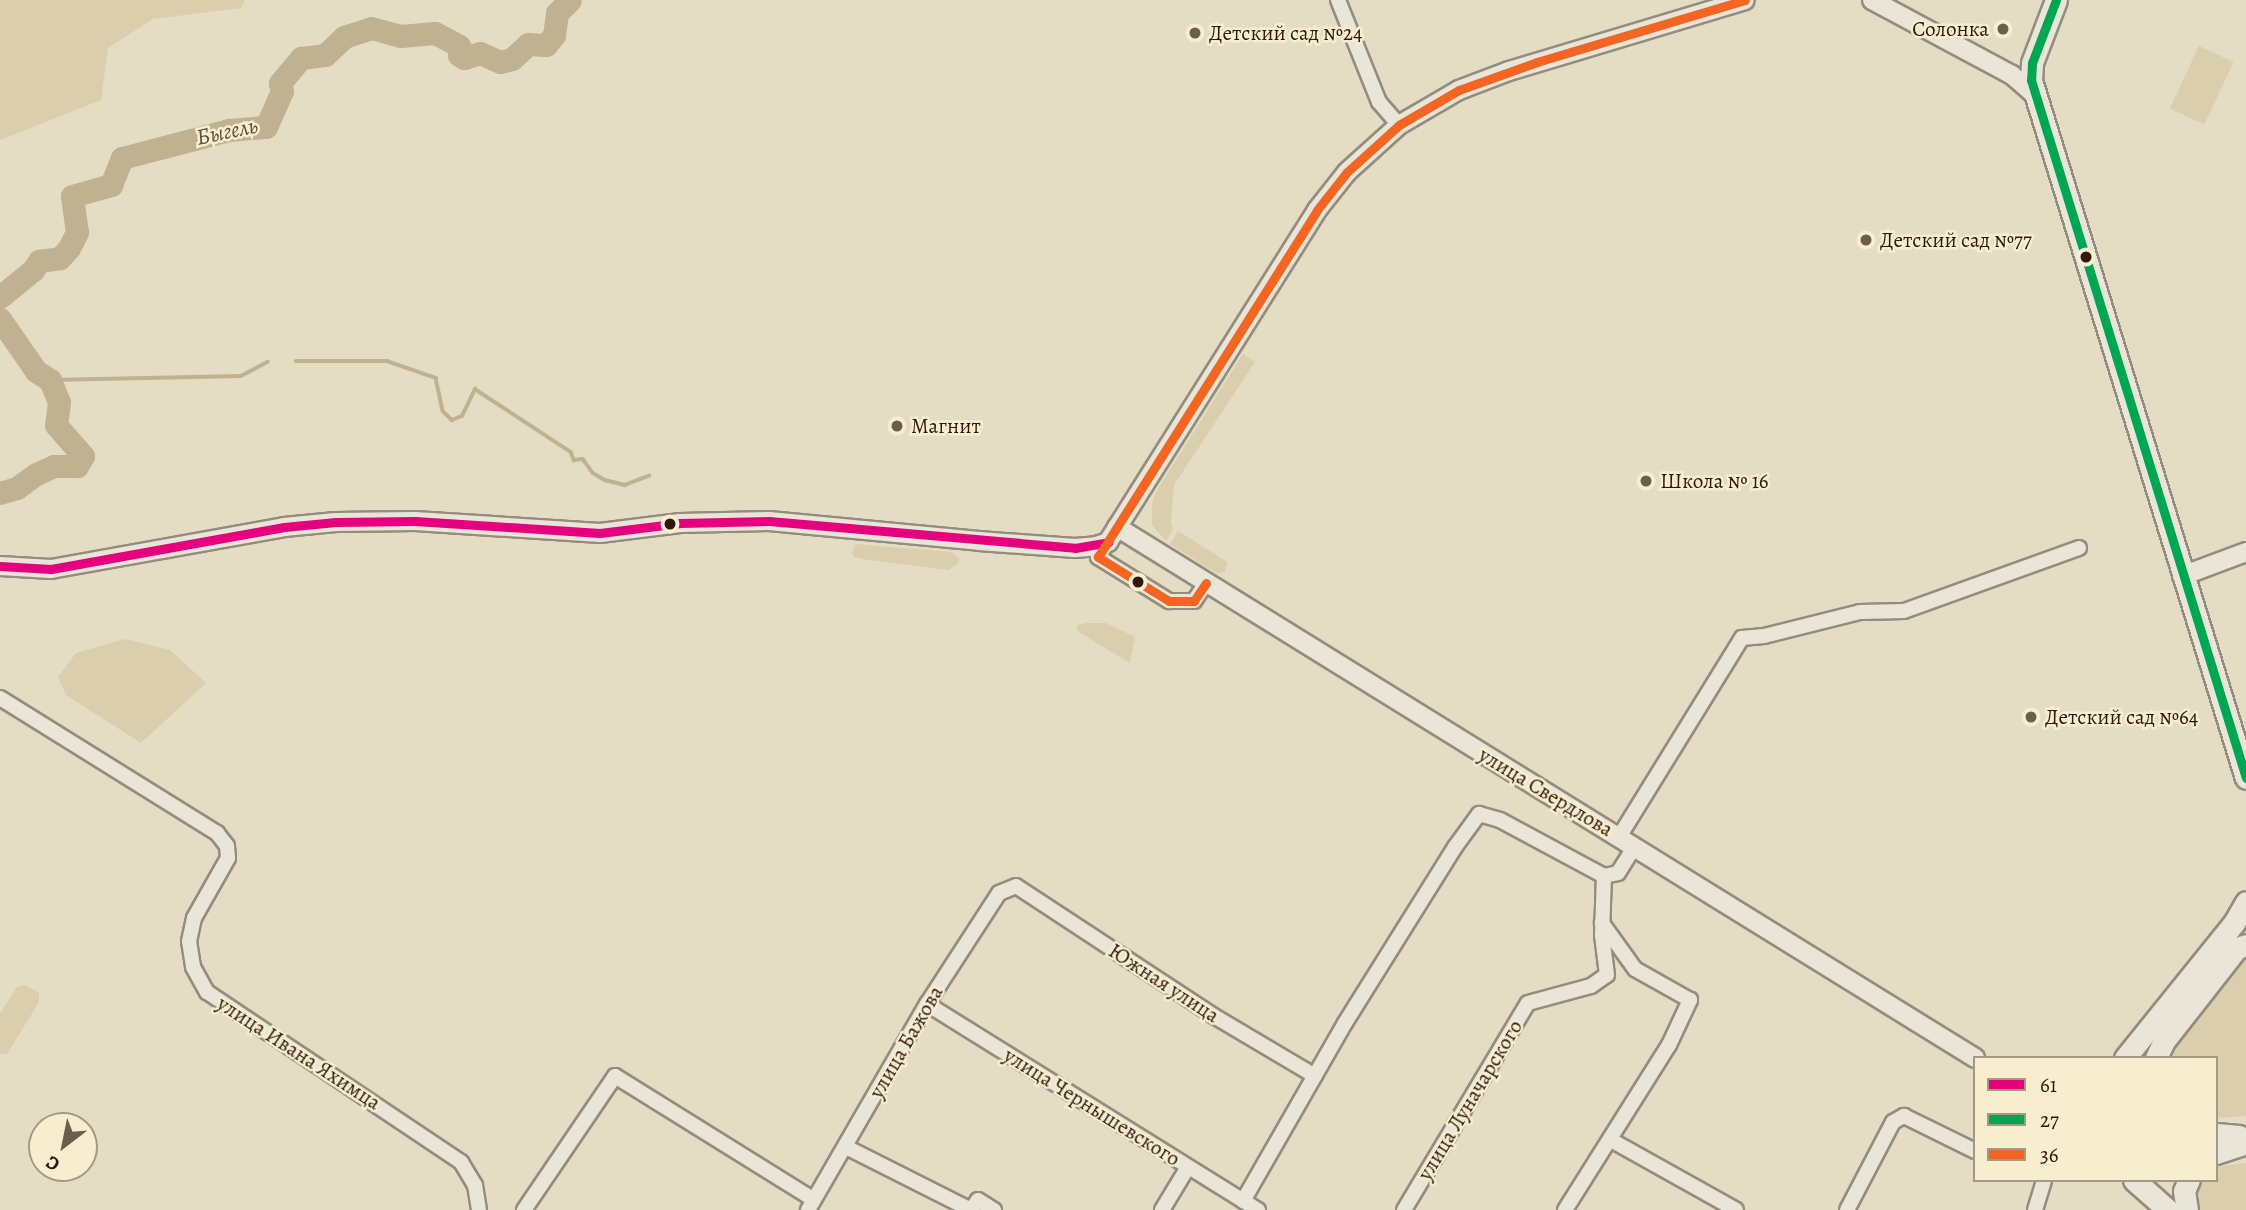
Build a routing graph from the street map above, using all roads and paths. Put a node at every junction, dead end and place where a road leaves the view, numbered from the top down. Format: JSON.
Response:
{"nodes":[{"id":1,"x":1338,"y":0,"type":"edge"},
{"id":2,"x":1745,"y":0,"type":"edge"},
{"id":3,"x":1872,"y":0,"type":"edge"},
{"id":4,"x":2056,"y":0,"type":"edge"},
{"id":5,"x":2036,"y":96,"type":"junction"},
{"id":6,"x":1399,"y":125,"type":"junction"},
{"id":7,"x":1112,"y":534,"type":"junction"},
{"id":8,"x":2079,"y":548,"type":"dead end"},
{"id":9,"x":2246,"y":552,"type":"edge"},
{"id":10,"x":0,"y":566,"type":"edge"},
{"id":11,"x":2182,"y":576,"type":"junction"},
{"id":12,"x":1206,"y":583,"type":"junction"},
{"id":13,"x":0,"y":698,"type":"edge"},
{"id":14,"x":2246,"y":778,"type":"edge"},
{"id":15,"x":1619,"y":837,"type":"junction"},
{"id":16,"x":1635,"y":846,"type":"junction"},
{"id":17,"x":1604,"y":876,"type":"junction"},
{"id":18,"x":1016,"y":886,"type":"joint"},
{"id":19,"x":2246,"y":902,"type":"edge"},
{"id":20,"x":1602,"y":923,"type":"junction"},
{"id":21,"x":2246,"y":945,"type":"edge"},
{"id":22,"x":927,"y":1004,"type":"junction"},
{"id":23,"x":2127,"y":1056,"type":"edge"},
{"id":24,"x":2157,"y":1056,"type":"edge"},
{"id":25,"x":1973,"y":1057,"type":"edge"},
{"id":26,"x":1315,"y":1076,"type":"junction"},
{"id":27,"x":2218,"y":1136,"type":"edge"},
{"id":28,"x":2244,"y":1138,"type":"edge"},
{"id":29,"x":1611,"y":1140,"type":"junction"},
{"id":30,"x":846,"y":1147,"type":"junction"},
{"id":31,"x":1973,"y":1150,"type":"edge"},
{"id":32,"x":2218,"y":1152,"type":"edge"},
{"id":33,"x":1188,"y":1167,"type":"junction"},
{"id":34,"x":2043,"y":1182,"type":"edge"},
{"id":35,"x":2136,"y":1182,"type":"edge"},
{"id":36,"x":2188,"y":1182,"type":"edge"},
{"id":37,"x":1244,"y":1201,"type":"junction"},
{"id":38,"x":811,"y":1205,"type":"edge"},
{"id":39,"x":973,"y":1207,"type":"edge"},
{"id":40,"x":479,"y":1210,"type":"edge"},
{"id":41,"x":524,"y":1210,"type":"edge"},
{"id":42,"x":993,"y":1210,"type":"edge"},
{"id":43,"x":1162,"y":1210,"type":"edge"},
{"id":44,"x":1258,"y":1210,"type":"edge"},
{"id":45,"x":1404,"y":1210,"type":"edge"},
{"id":46,"x":1565,"y":1210,"type":"edge"},
{"id":47,"x":1736,"y":1210,"type":"edge"},
{"id":48,"x":1847,"y":1210,"type":"edge"},
{"id":49,"x":2035,"y":1210,"type":"edge"},
{"id":50,"x":2168,"y":1210,"type":"edge"},
{"id":51,"x":2187,"y":1210,"type":"edge"}],
"edges":[{"from":1,"to":6,"type":"street"},
{"from":2,"to":6,"type":"street"},
{"from":3,"to":5,"type":"street"},
{"from":4,"to":5,"type":"main road"},
{"from":5,"to":11,"type":"main road"},
{"from":6,"to":7,"type":"street"},
{"from":7,"to":10,"type":"street"},
{"from":7,"to":12,"type":"street","name":"улица Свердлова"},
{"from":7,"to":12,"type":"street"},
{"from":8,"to":15,"type":"street"},
{"from":9,"to":11,"type":"street"},
{"from":11,"to":14,"type":"main road"},
{"from":12,"to":15,"type":"street","name":"улица Свердлова"},
{"from":13,"to":40,"type":"street","name":"улица Ивана Яхимца"},
{"from":15,"to":16,"type":"street","name":"улица Свердлова"},
{"from":16,"to":17,"type":"street"},
{"from":16,"to":25,"type":"street","name":"улица Свердлова"},
{"from":17,"to":20,"type":"street","name":"улица Луначарского"},
{"from":17,"to":26,"type":"street"},
{"from":18,"to":22,"type":"street","name":"улица Бажова"},
{"from":18,"to":26,"type":"street","name":"Южная улица"},
{"from":19,"to":23,"type":"main road"},
{"from":20,"to":29,"type":"street"},
{"from":20,"to":45,"type":"street","name":"улица Луначарского"},
{"from":21,"to":24,"type":"main road"},
{"from":22,"to":30,"type":"street","name":"улица Бажова"},
{"from":22,"to":33,"type":"street","name":"улица Чернышевского"},
{"from":26,"to":37,"type":"street"},
{"from":27,"to":28,"type":"main road"},
{"from":28,"to":32,"type":"main road"},
{"from":29,"to":46,"type":"street"},
{"from":29,"to":47,"type":"street"},
{"from":30,"to":38,"type":"street","name":"улица Бажова"},
{"from":30,"to":39,"type":"street"},
{"from":31,"to":48,"type":"street"},
{"from":33,"to":37,"type":"street","name":"улица Чернышевского"},
{"from":33,"to":43,"type":"street"},
{"from":34,"to":49,"type":"street"},
{"from":35,"to":50,"type":"main road"},
{"from":36,"to":51,"type":"main road"},
{"from":37,"to":44,"type":"street","name":"улица Чернышевского"},
{"from":38,"to":41,"type":"street"},
{"from":39,"to":42,"type":"street"}]}
